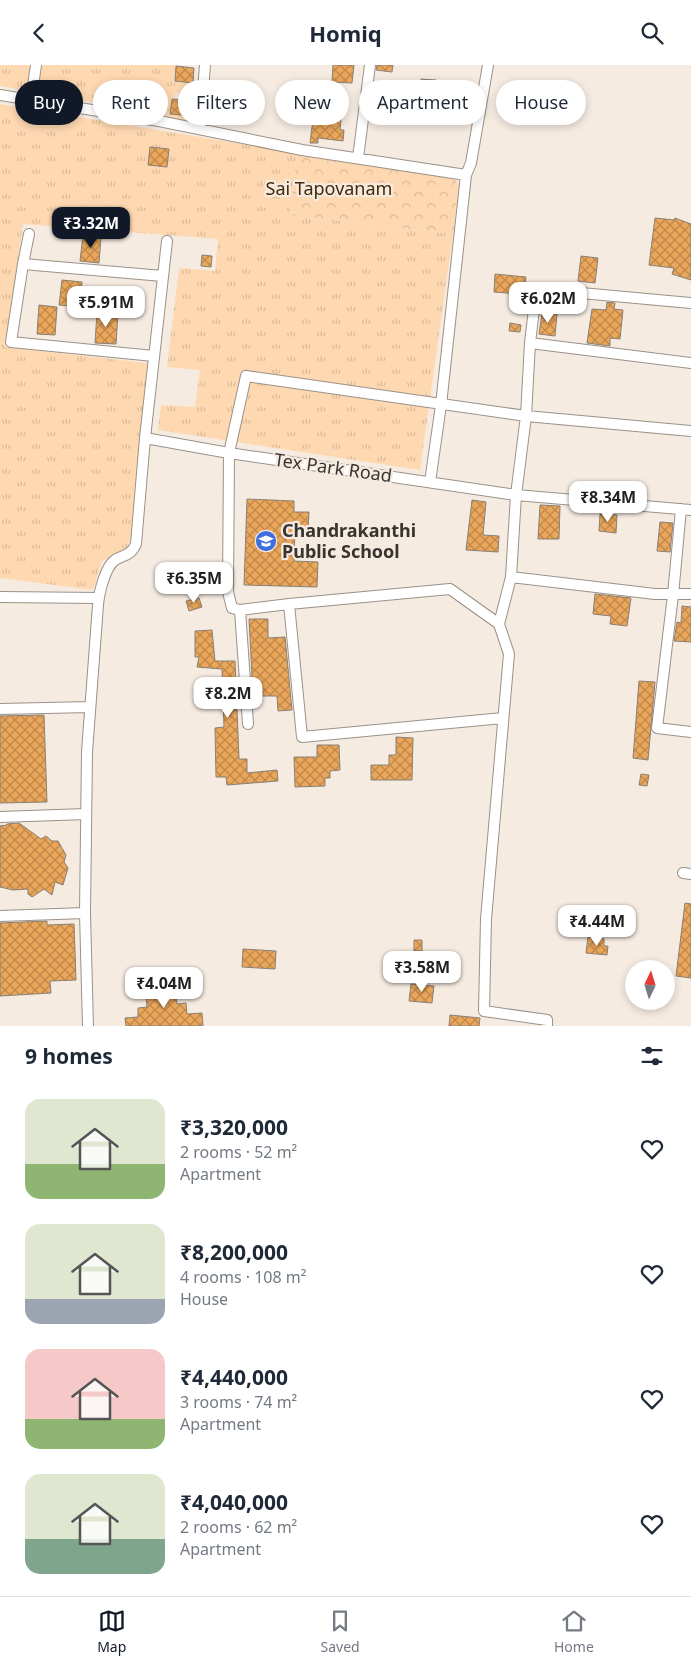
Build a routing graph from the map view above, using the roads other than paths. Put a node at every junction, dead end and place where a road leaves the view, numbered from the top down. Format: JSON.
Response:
{"nodes":[{"id":1,"x":36,"y":65,"type":"edge"},
{"id":2,"x":205,"y":65,"type":"edge"},
{"id":3,"x":370,"y":65,"type":"edge"},
{"id":4,"x":488,"y":65,"type":"edge"},
{"id":5,"x":34,"y":80,"type":"edge"},
{"id":6,"x":368,"y":80,"type":"edge"},
{"id":7,"x":486,"y":80,"type":"edge"},
{"id":8,"x":0,"y":95,"type":"edge"},
{"id":9,"x":15,"y":97,"type":"edge"},
{"id":10,"x":83,"y":109,"type":"edge"},
{"id":11,"x":362,"y":125,"type":"edge"},
{"id":12,"x":478,"y":125,"type":"edge"},
{"id":13,"x":200,"y":129,"type":"junction"},
{"id":14,"x":358,"y":158,"type":"junction"},
{"id":15,"x":466,"y":175,"type":"junction"},
{"id":16,"x":29,"y":234,"type":"dead end"},
{"id":17,"x":167,"y":241,"type":"dead end"},
{"id":18,"x":23,"y":264,"type":"junction"},
{"id":19,"x":163,"y":276,"type":"junction"},
{"id":20,"x":691,"y":303,"type":"edge"},
{"id":21,"x":530,"y":343,"type":"junction"},
{"id":22,"x":154,"y":356,"type":"junction"},
{"id":23,"x":691,"y":363,"type":"edge"},
{"id":24,"x":441,"y":405,"type":"junction"},
{"id":25,"x":526,"y":416,"type":"junction"},
{"id":26,"x":691,"y":431,"type":"edge"},
{"id":27,"x":145,"y":438,"type":"junction"},
{"id":28,"x":229,"y":453,"type":"junction"},
{"id":29,"x":430,"y":482,"type":"junction"},
{"id":30,"x":516,"y":495,"type":"junction"},
{"id":31,"x":686,"y":510,"type":"edge"},
{"id":32,"x":511,"y":577,"type":"junction"},
{"id":33,"x":691,"y":594,"type":"edge"},
{"id":34,"x":99,"y":595,"type":"junction"},
{"id":35,"x":674,"y":595,"type":"junction"},
{"id":36,"x":0,"y":597,"type":"edge"},
{"id":37,"x":289,"y":604,"type":"junction"},
{"id":38,"x":240,"y":610,"type":"junction"},
{"id":39,"x":499,"y":624,"type":"junction"},
{"id":40,"x":90,"y":707,"type":"junction"},
{"id":41,"x":0,"y":709,"type":"edge"},
{"id":42,"x":503,"y":719,"type":"junction"},
{"id":43,"x":248,"y":724,"type":"dead end"},
{"id":44,"x":691,"y":732,"type":"edge"},
{"id":45,"x":86,"y":814,"type":"junction"},
{"id":46,"x":0,"y":817,"type":"edge"},
{"id":47,"x":85,"y":913,"type":"junction"},
{"id":48,"x":0,"y":916,"type":"edge"},
{"id":49,"x":88,"y":1026,"type":"edge"},
{"id":50,"x":547,"y":1026,"type":"edge"}],
"edges":[{"from":1,"to":5,"type":"street"},
{"from":2,"to":13,"type":"street"},
{"from":3,"to":6,"type":"street"},
{"from":4,"to":7,"type":"street"},
{"from":8,"to":9,"type":"street"},
{"from":10,"to":13,"type":"street"},
{"from":11,"to":14,"type":"street"},
{"from":12,"to":15,"type":"street"},
{"from":13,"to":14,"type":"street"},
{"from":14,"to":15,"type":"street"},
{"from":15,"to":24,"type":"street"},
{"from":16,"to":18,"type":"street"},
{"from":17,"to":19,"type":"street"},
{"from":18,"to":19,"type":"street"},
{"from":18,"to":22,"type":"street"},
{"from":19,"to":22,"type":"street"},
{"from":20,"to":21,"type":"street"},
{"from":21,"to":23,"type":"street"},
{"from":21,"to":25,"type":"street"},
{"from":22,"to":27,"type":"street"},
{"from":24,"to":25,"type":"street"},
{"from":24,"to":28,"type":"street"},
{"from":24,"to":29,"type":"street"},
{"from":25,"to":26,"type":"street"},
{"from":25,"to":30,"type":"street"},
{"from":27,"to":28,"type":"street","name":"Tex Park Road"},
{"from":27,"to":34,"type":"street"},
{"from":28,"to":29,"type":"street","name":"Tex Park Road"},
{"from":28,"to":38,"type":"street"},
{"from":29,"to":30,"type":"street","name":"Tex Park Road"},
{"from":30,"to":31,"type":"street","name":"Tex Park Road"},
{"from":30,"to":32,"type":"street"},
{"from":31,"to":35,"type":"street"},
{"from":32,"to":35,"type":"street"},
{"from":32,"to":39,"type":"street"},
{"from":33,"to":35,"type":"street"},
{"from":34,"to":36,"type":"street"},
{"from":34,"to":40,"type":"street"},
{"from":35,"to":44,"type":"street"},
{"from":37,"to":38,"type":"street"},
{"from":37,"to":39,"type":"street"},
{"from":37,"to":42,"type":"street"},
{"from":38,"to":43,"type":"street"},
{"from":39,"to":42,"type":"street"},
{"from":40,"to":41,"type":"street"},
{"from":40,"to":45,"type":"street"},
{"from":42,"to":50,"type":"street"},
{"from":45,"to":46,"type":"street"},
{"from":45,"to":47,"type":"street"},
{"from":47,"to":48,"type":"street"},
{"from":47,"to":49,"type":"street"}]}
